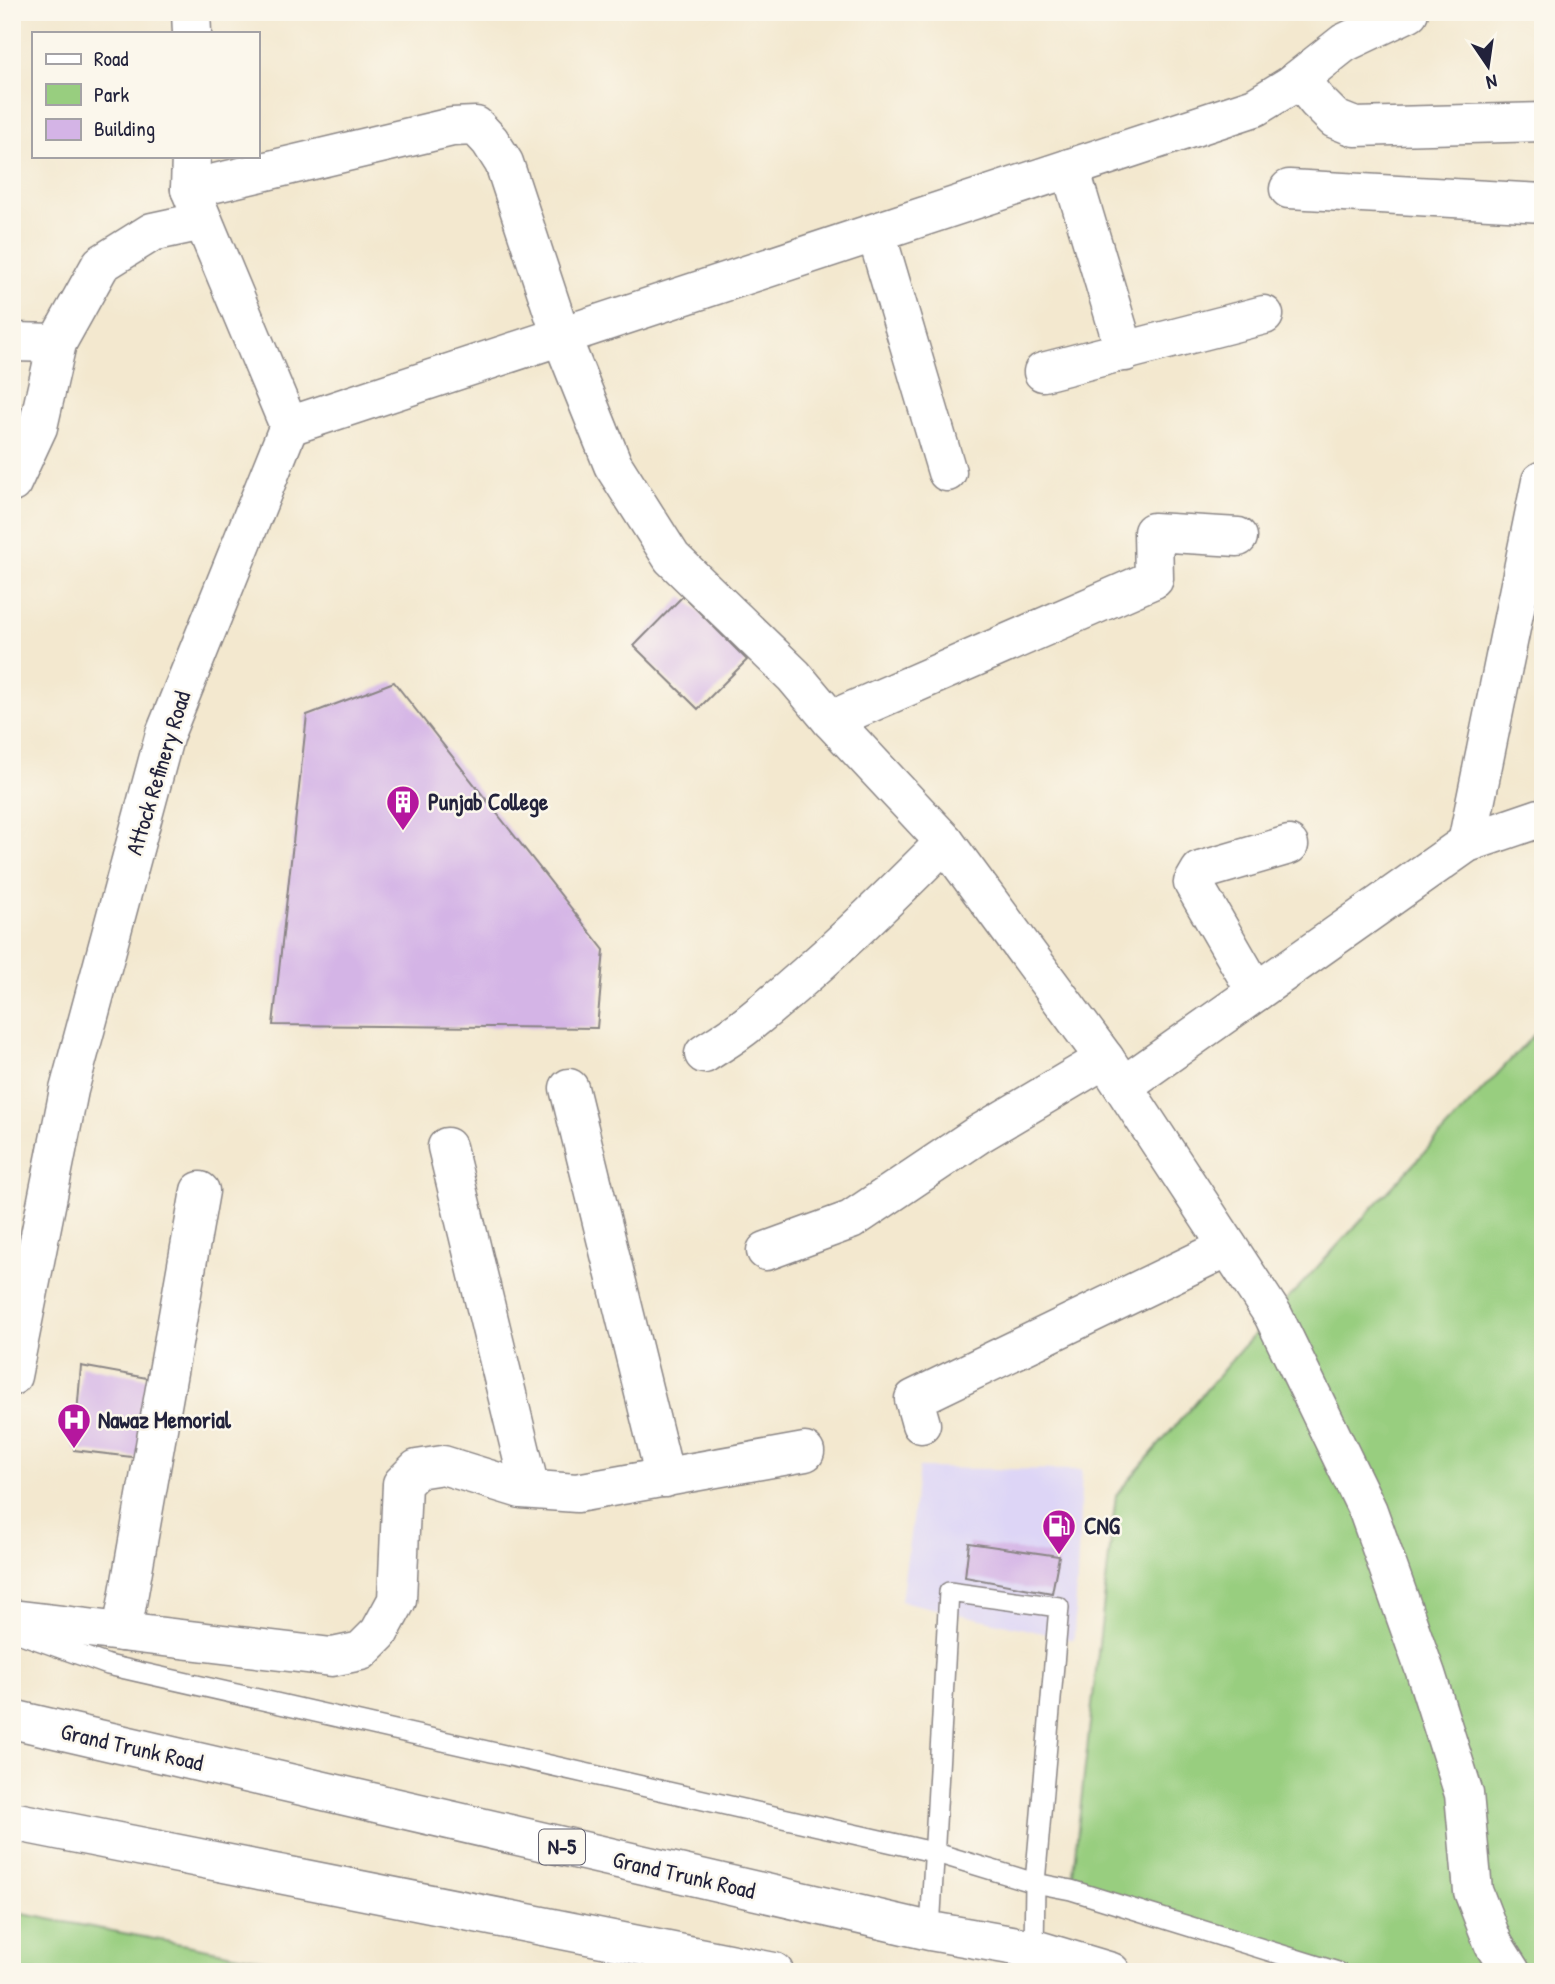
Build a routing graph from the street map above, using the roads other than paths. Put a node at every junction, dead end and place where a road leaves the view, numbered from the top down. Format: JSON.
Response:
{"nodes":[{"id":1,"x":191,"y":12,"type":"edge"},
{"id":2,"x":1409,"y":12,"type":"edge"},
{"id":3,"x":192,"y":32,"type":"edge"},
{"id":4,"x":1299,"y":79,"type":"junction"},
{"id":5,"x":1543,"y":122,"type":"edge"},
{"id":6,"x":1070,"y":168,"type":"junction"},
{"id":7,"x":195,"y":189,"type":"edge"},
{"id":8,"x":1289,"y":189,"type":"dead end"},
{"id":9,"x":1543,"y":204,"type":"edge"},
{"id":10,"x":876,"y":233,"type":"junction"},
{"id":11,"x":1264,"y":315,"type":"dead end"},
{"id":12,"x":561,"y":336,"type":"junction"},
{"id":13,"x":12,"y":342,"type":"edge"},
{"id":14,"x":57,"y":343,"type":"junction"},
{"id":15,"x":1125,"y":352,"type":"junction"},
{"id":16,"x":1043,"y":372,"type":"dead end"},
{"id":17,"x":289,"y":426,"type":"junction"},
{"id":18,"x":947,"y":472,"type":"dead end"},
{"id":19,"x":1541,"y":481,"type":"edge"},
{"id":20,"x":12,"y":483,"type":"edge"},
{"id":21,"x":1238,"y":537,"type":"dead end"},
{"id":22,"x":831,"y":720,"type":"junction"},
{"id":23,"x":1540,"y":818,"type":"dead end"},
{"id":24,"x":945,"y":842,"type":"junction"},
{"id":25,"x":1466,"y":843,"type":"junction"},
{"id":26,"x":1289,"y":845,"type":"dead end"},
{"id":27,"x":1256,"y":992,"type":"junction"},
{"id":28,"x":704,"y":1054,"type":"dead end"},
{"id":29,"x":1114,"y":1073,"type":"junction"},
{"id":30,"x":569,"y":1088,"type":"dead end"},
{"id":31,"x":447,"y":1147,"type":"dead end"},
{"id":32,"x":200,"y":1191,"type":"dead end"},
{"id":33,"x":1228,"y":1247,"type":"junction"},
{"id":34,"x":766,"y":1251,"type":"dead end"},
{"id":35,"x":12,"y":1376,"type":"edge"},
{"id":36,"x":921,"y":1424,"type":"dead end"},
{"id":37,"x":805,"y":1452,"type":"dead end"},
{"id":38,"x":665,"y":1478,"type":"junction"},
{"id":39,"x":530,"y":1489,"type":"junction"},
{"id":40,"x":12,"y":1619,"type":"edge"},
{"id":41,"x":12,"y":1631,"type":"edge"},
{"id":42,"x":122,"y":1632,"type":"junction"},
{"id":43,"x":12,"y":1719,"type":"edge"},
{"id":44,"x":12,"y":1821,"type":"edge"},
{"id":45,"x":933,"y":1852,"type":"junction"},
{"id":46,"x":1035,"y":1882,"type":"junction"},
{"id":47,"x":930,"y":1931,"type":"junction"},
{"id":48,"x":1034,"y":1949,"type":"junction"},
{"id":49,"x":774,"y":1972,"type":"edge"},
{"id":50,"x":1111,"y":1972,"type":"edge"},
{"id":51,"x":1338,"y":1972,"type":"edge"},
{"id":52,"x":1511,"y":1972,"type":"edge"}],
"edges":[{"from":1,"to":3,"type":"main road"},
{"from":2,"to":4,"type":"main road"},
{"from":4,"to":5,"type":"main road"},
{"from":4,"to":6,"type":"main road"},
{"from":6,"to":10,"type":"main road"},
{"from":6,"to":15,"type":"main road"},
{"from":7,"to":12,"type":"main road"},
{"from":7,"to":14,"type":"main road"},
{"from":7,"to":17,"type":"main road"},
{"from":8,"to":9,"type":"main road"},
{"from":10,"to":12,"type":"main road"},
{"from":10,"to":18,"type":"main road"},
{"from":11,"to":15,"type":"main road"},
{"from":12,"to":17,"type":"main road"},
{"from":12,"to":22,"type":"main road"},
{"from":13,"to":14,"type":"main road"},
{"from":14,"to":20,"type":"main road"},
{"from":15,"to":16,"type":"main road"},
{"from":17,"to":35,"type":"main road","name":"Attock Refinery Road"},
{"from":19,"to":25,"type":"main road"},
{"from":21,"to":22,"type":"main road"},
{"from":22,"to":24,"type":"main road"},
{"from":23,"to":25,"type":"main road"},
{"from":24,"to":28,"type":"main road"},
{"from":24,"to":29,"type":"main road"},
{"from":25,"to":27,"type":"main road"},
{"from":26,"to":27,"type":"main road"},
{"from":27,"to":29,"type":"main road"},
{"from":29,"to":33,"type":"main road"},
{"from":29,"to":34,"type":"main road"},
{"from":30,"to":38,"type":"main road"},
{"from":31,"to":39,"type":"main road"},
{"from":32,"to":42,"type":"main road"},
{"from":33,"to":36,"type":"main road"},
{"from":33,"to":52,"type":"main road"},
{"from":37,"to":38,"type":"main road"},
{"from":38,"to":39,"type":"main road"},
{"from":39,"to":42,"type":"main road"},
{"from":40,"to":42,"type":"main road"},
{"from":41,"to":45,"type":"lane"},
{"from":43,"to":47,"type":"main road","name":"Grand Trunk Road","number":"N-5"},
{"from":44,"to":49,"type":"main road"},
{"from":45,"to":46,"type":"lane"},
{"from":45,"to":46,"type":"lane"},
{"from":45,"to":47,"type":"lane"},
{"from":46,"to":48,"type":"lane"},
{"from":46,"to":51,"type":"lane"},
{"from":47,"to":48,"type":"main road","name":"Grand Trunk Road","number":"N-5"},
{"from":48,"to":50,"type":"main road","name":"Grand Trunk Road","number":"N-5"}]}
